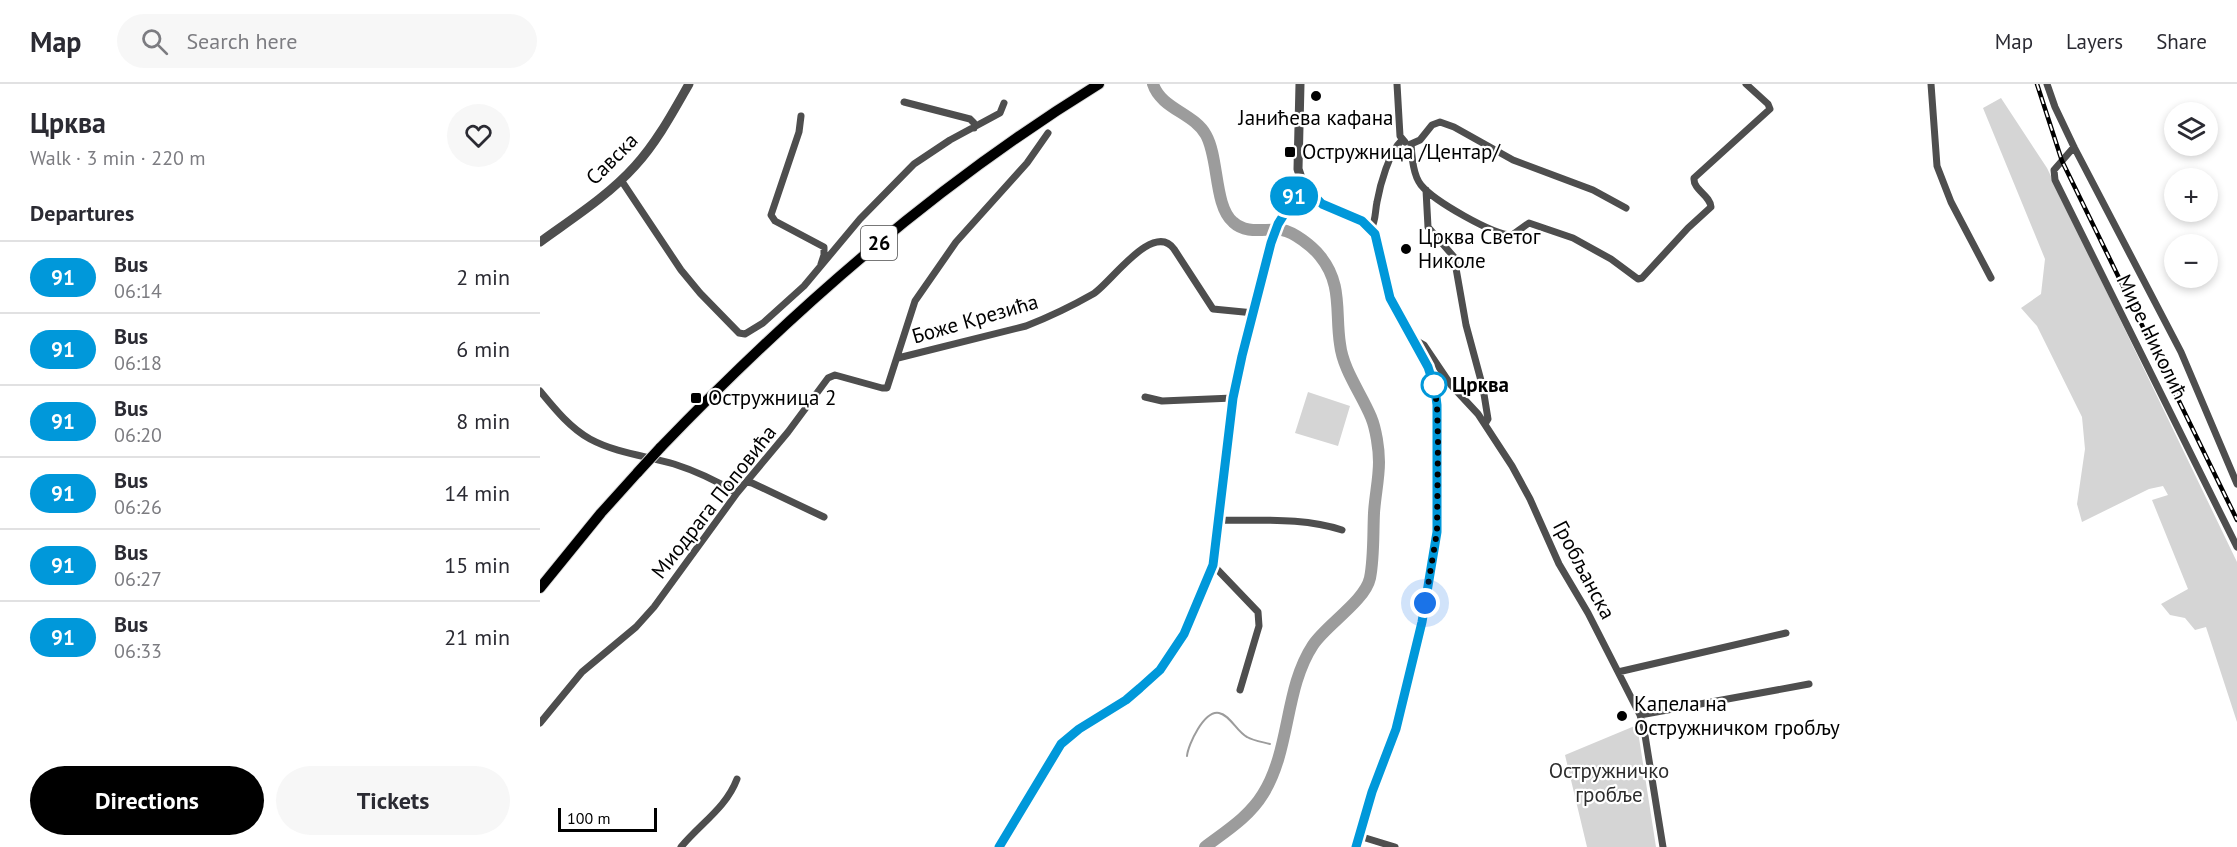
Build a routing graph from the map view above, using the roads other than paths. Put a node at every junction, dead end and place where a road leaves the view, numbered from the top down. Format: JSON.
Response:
{"nodes":[{"id":1,"x":689,"y":84,"type":"edge"},
{"id":2,"x":1099,"y":84,"type":"edge"},
{"id":3,"x":1300,"y":84,"type":"edge"},
{"id":4,"x":1397,"y":84,"type":"edge"},
{"id":5,"x":1746,"y":84,"type":"edge"},
{"id":6,"x":1931,"y":84,"type":"edge"},
{"id":7,"x":2047,"y":84,"type":"edge"},
{"id":8,"x":903,"y":102,"type":"dead end"},
{"id":9,"x":1004,"y":103,"type":"dead end"},
{"id":10,"x":801,"y":116,"type":"dead end"},
{"id":11,"x":974,"y":128,"type":"junction"},
{"id":12,"x":1048,"y":133,"type":"dead end"},
{"id":13,"x":1402,"y":140,"type":"junction"},
{"id":14,"x":1411,"y":144,"type":"junction"},
{"id":15,"x":2074,"y":147,"type":"junction"},
{"id":16,"x":621,"y":180,"type":"junction"},
{"id":17,"x":1303,"y":184,"type":"junction"},
{"id":18,"x":1426,"y":190,"type":"junction"},
{"id":19,"x":1626,"y":208,"type":"dead end"},
{"id":20,"x":1371,"y":229,"type":"junction"},
{"id":21,"x":540,"y":242,"type":"edge"},
{"id":22,"x":819,"y":269,"type":"junction"},
{"id":23,"x":1991,"y":278,"type":"dead end"},
{"id":24,"x":1254,"y":313,"type":"junction"},
{"id":25,"x":1414,"y":341,"type":"junction"},
{"id":26,"x":898,"y":358,"type":"junction"},
{"id":27,"x":540,"y":391,"type":"edge"},
{"id":28,"x":1145,"y":397,"type":"dead end"},
{"id":29,"x":1233,"y":398,"type":"junction"},
{"id":30,"x":1485,"y":424,"type":"junction"},
{"id":31,"x":747,"y":482,"type":"junction"},
{"id":32,"x":2237,"y":484,"type":"edge"},
{"id":33,"x":737,"y":493,"type":"junction"},
{"id":34,"x":824,"y":517,"type":"dead end"},
{"id":35,"x":1219,"y":520,"type":"junction"},
{"id":36,"x":1342,"y":530,"type":"dead end"},
{"id":37,"x":2237,"y":546,"type":"edge"},
{"id":38,"x":1213,"y":565,"type":"junction"},
{"id":39,"x":540,"y":588,"type":"edge"},
{"id":40,"x":1786,"y":633,"type":"dead end"},
{"id":41,"x":1618,"y":672,"type":"junction"},
{"id":42,"x":1809,"y":684,"type":"dead end"},
{"id":43,"x":1240,"y":690,"type":"dead end"},
{"id":44,"x":1640,"y":715,"type":"junction"},
{"id":45,"x":540,"y":723,"type":"edge"},
{"id":46,"x":737,"y":779,"type":"dead end"},
{"id":47,"x":1359,"y":836,"type":"junction"},
{"id":48,"x":681,"y":847,"type":"edge"},
{"id":49,"x":999,"y":847,"type":"edge"},
{"id":50,"x":1356,"y":847,"type":"edge"},
{"id":51,"x":1395,"y":847,"type":"edge"},
{"id":52,"x":1663,"y":847,"type":"edge"}],
"edges":[{"from":1,"to":16,"type":"street","name":"Савска"},
{"from":2,"to":39,"type":"main road","number":"26","bridge":true},
{"from":3,"to":17,"type":"street"},
{"from":4,"to":13,"type":"street"},
{"from":5,"to":18,"type":"street"},
{"from":6,"to":23,"type":"street"},
{"from":7,"to":15,"type":"street"},
{"from":8,"to":11,"type":"street"},
{"from":9,"to":11,"type":"street"},
{"from":10,"to":22,"type":"street"},
{"from":11,"to":22,"type":"street"},
{"from":12,"to":26,"type":"street","name":"Миодрага Поповића"},
{"from":13,"to":14,"type":"street"},
{"from":13,"to":20,"type":"street"},
{"from":14,"to":18,"type":"street"},
{"from":14,"to":19,"type":"street"},
{"from":15,"to":32,"type":"street"},
{"from":15,"to":37,"type":"street","name":"Мире Николић"},
{"from":16,"to":21,"type":"street","name":"Савска"},
{"from":16,"to":22,"type":"street"},
{"from":17,"to":20,"type":"street"},
{"from":17,"to":24,"type":"street"},
{"from":18,"to":30,"type":"street"},
{"from":20,"to":25,"type":"street"},
{"from":24,"to":26,"type":"street","name":"Боже Крезића"},
{"from":24,"to":29,"type":"street"},
{"from":25,"to":30,"type":"street","name":"Гробљанска"},
{"from":25,"to":47,"type":"street"},
{"from":26,"to":31,"type":"street","name":"Миодрага Поповића"},
{"from":27,"to":33,"type":"street"},
{"from":28,"to":29,"type":"street"},
{"from":29,"to":35,"type":"street"},
{"from":30,"to":41,"type":"street","name":"Гробљанска"},
{"from":31,"to":33,"type":"street","name":"Миодрага Поповића"},
{"from":31,"to":34,"type":"street"},
{"from":33,"to":45,"type":"street","name":"Миодрага Поповића"},
{"from":35,"to":36,"type":"street"},
{"from":35,"to":38,"type":"street"},
{"from":38,"to":43,"type":"street"},
{"from":38,"to":49,"type":"street"},
{"from":40,"to":41,"type":"street"},
{"from":41,"to":44,"type":"street","name":"Гробљанска"},
{"from":42,"to":44,"type":"street"},
{"from":44,"to":52,"type":"street","name":"Гробљанска"},
{"from":46,"to":48,"type":"street"},
{"from":47,"to":50,"type":"street"},
{"from":47,"to":51,"type":"street"}]}
